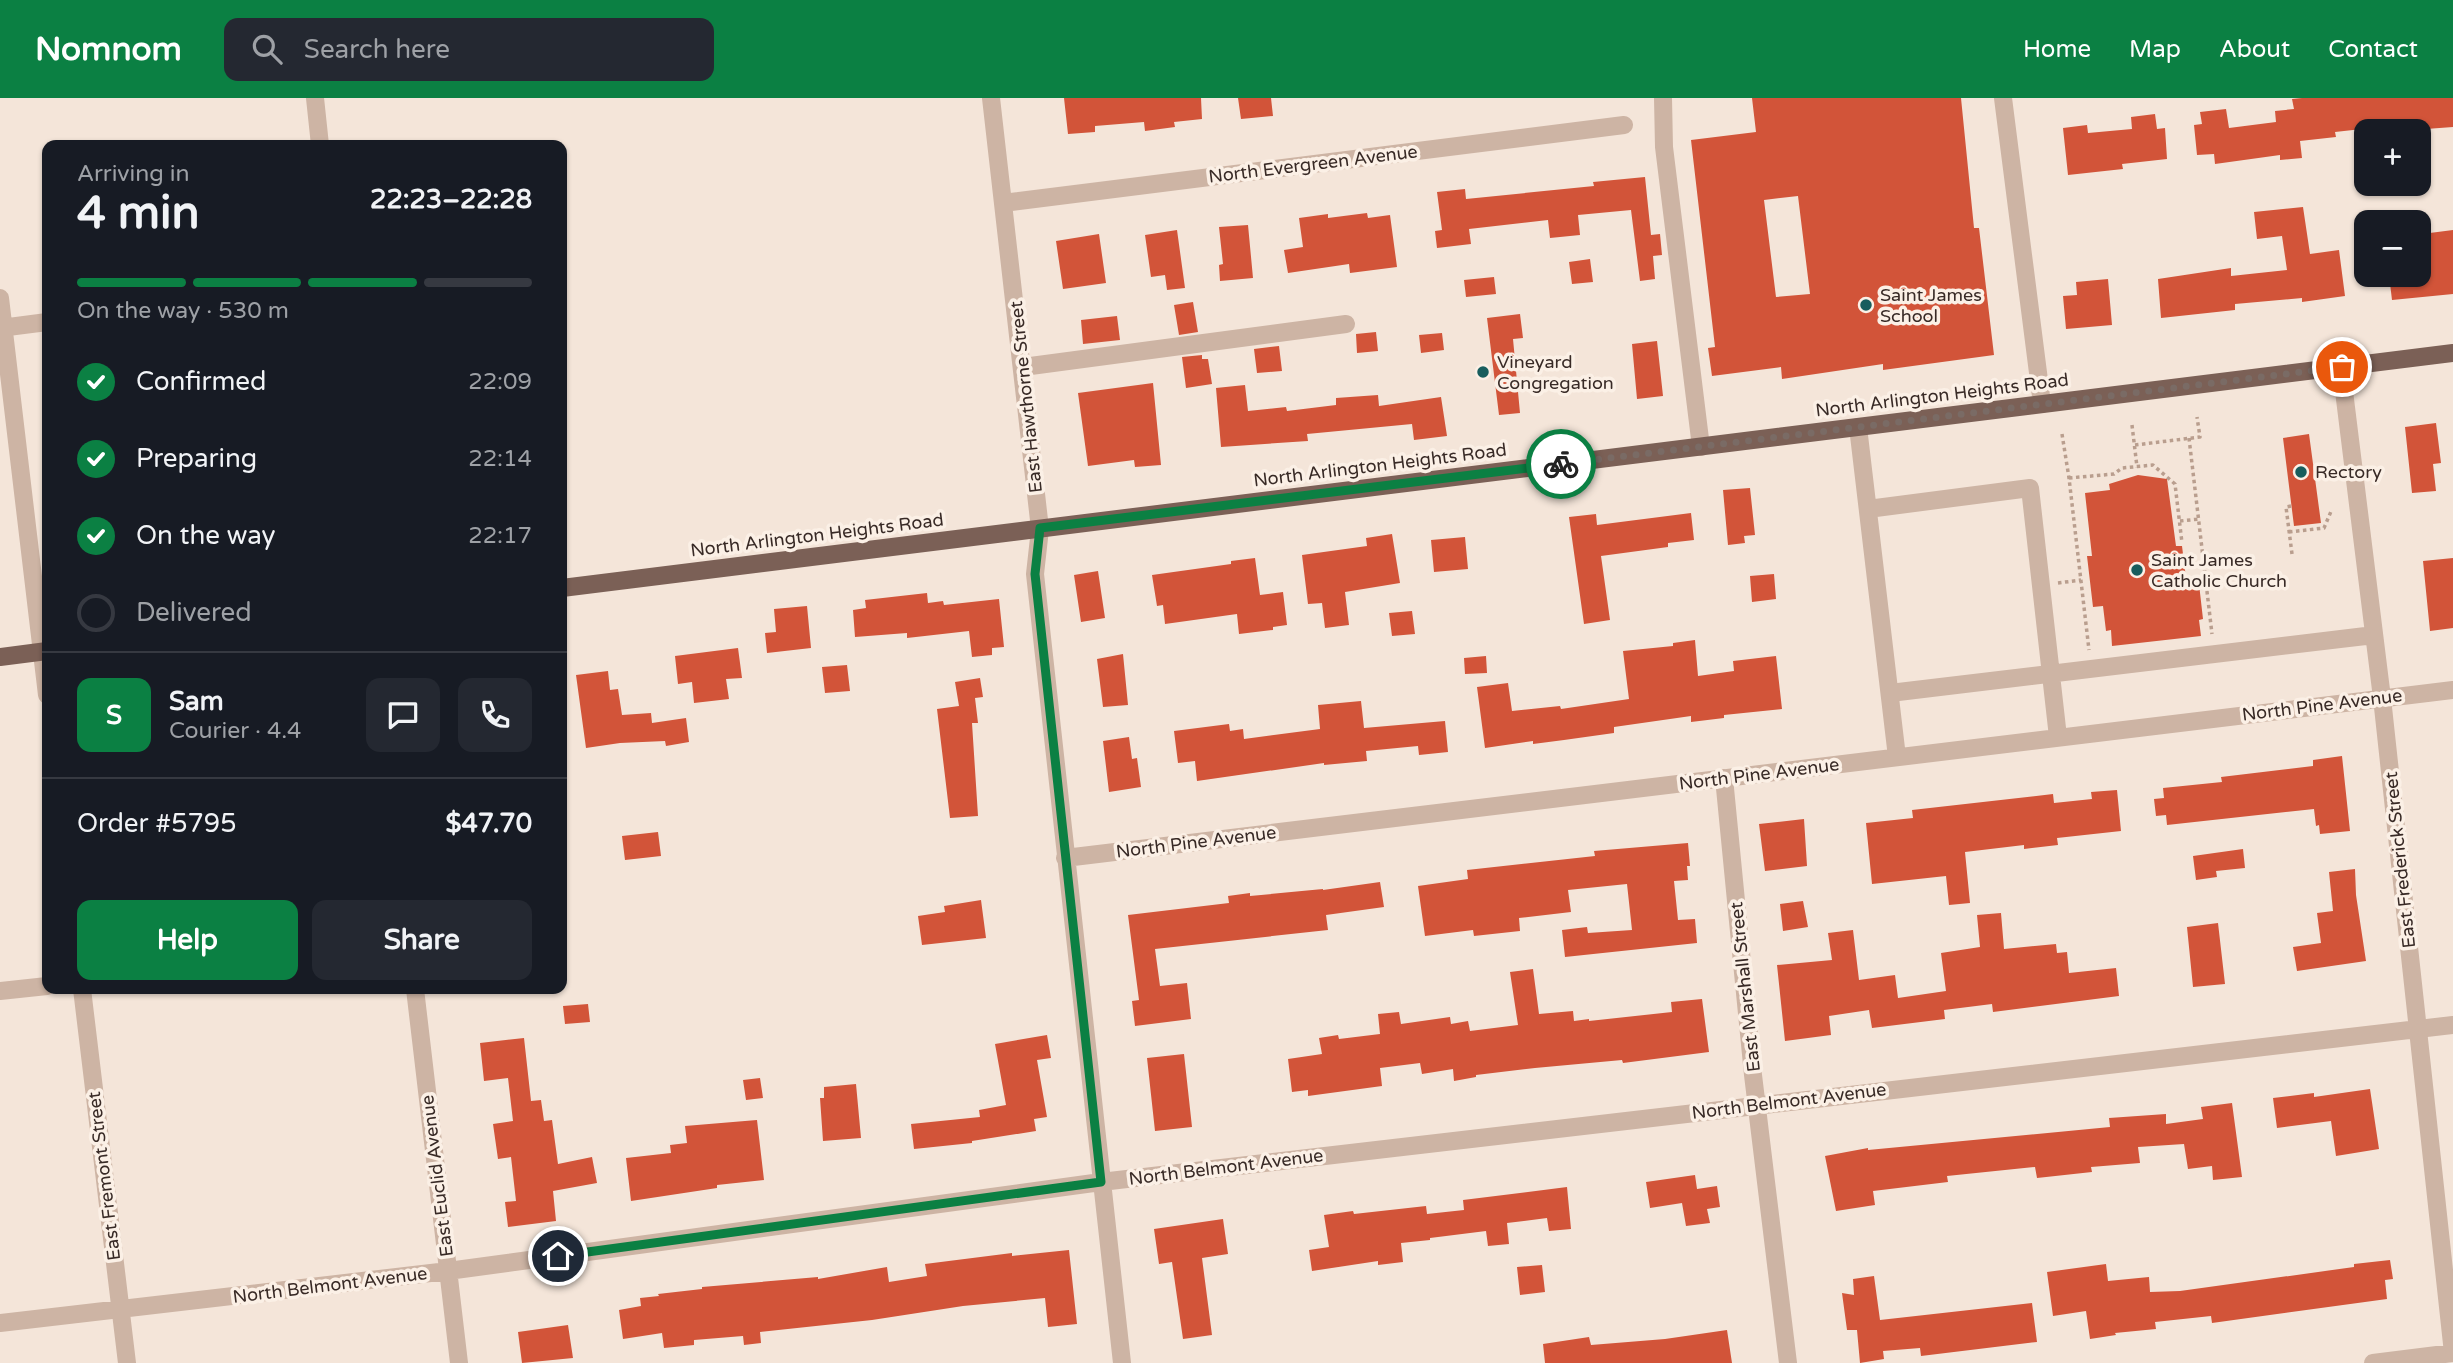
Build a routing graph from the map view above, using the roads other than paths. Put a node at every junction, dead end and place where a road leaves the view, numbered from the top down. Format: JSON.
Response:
{"nodes":[{"id":1,"x":315,"y":98,"type":"edge"},
{"id":2,"x":991,"y":98,"type":"edge"},
{"id":3,"x":1663,"y":98,"type":"edge"},
{"id":4,"x":2003,"y":98,"type":"edge"},
{"id":5,"x":1624,"y":125,"type":"dead end"},
{"id":6,"x":319,"y":140,"type":"edge"},
{"id":7,"x":1003,"y":203,"type":"junction"},
{"id":8,"x":0,"y":298,"type":"edge"},
{"id":9,"x":42,"y":323,"type":"edge"},
{"id":10,"x":1346,"y":324,"type":"dead end"},
{"id":11,"x":2,"y":328,"type":"edge"},
{"id":12,"x":2453,"y":352,"type":"edge"},
{"id":13,"x":1023,"y":367,"type":"junction"},
{"id":14,"x":2342,"y":367,"type":"junction"},
{"id":15,"x":2042,"y":404,"type":"junction"},
{"id":16,"x":1858,"y":427,"type":"junction"},
{"id":17,"x":1701,"y":447,"type":"junction"},
{"id":18,"x":1868,"y":509,"type":"junction"},
{"id":19,"x":1040,"y":528,"type":"junction"},
{"id":20,"x":567,"y":587,"type":"edge"},
{"id":21,"x":42,"y":628,"type":"edge"},
{"id":22,"x":2374,"y":635,"type":"junction"},
{"id":23,"x":42,"y":651,"type":"edge"},
{"id":24,"x":0,"y":657,"type":"edge"},
{"id":25,"x":2051,"y":674,"type":"junction"},
{"id":26,"x":2453,"y":690,"type":"edge"},
{"id":27,"x":1890,"y":693,"type":"junction"},
{"id":28,"x":2382,"y":698,"type":"junction"},
{"id":29,"x":2058,"y":737,"type":"junction"},
{"id":30,"x":1897,"y":757,"type":"junction"},
{"id":31,"x":1724,"y":778,"type":"junction"},
{"id":32,"x":1065,"y":858,"type":"junction"},
{"id":33,"x":42,"y":987,"type":"edge"},
{"id":34,"x":0,"y":991,"type":"edge"},
{"id":35,"x":83,"y":994,"type":"edge"},
{"id":36,"x":416,"y":994,"type":"edge"},
{"id":37,"x":2453,"y":1025,"type":"edge"},
{"id":38,"x":2418,"y":1029,"type":"junction"},
{"id":39,"x":1757,"y":1105,"type":"junction"},
{"id":40,"x":1101,"y":1182,"type":"junction"},
{"id":41,"x":448,"y":1271,"type":"junction"},
{"id":42,"x":120,"y":1311,"type":"junction"},
{"id":43,"x":0,"y":1324,"type":"edge"},
{"id":44,"x":2453,"y":1353,"type":"edge"},
{"id":45,"x":127,"y":1363,"type":"edge"},
{"id":46,"x":459,"y":1363,"type":"edge"},
{"id":47,"x":1122,"y":1363,"type":"edge"},
{"id":48,"x":1788,"y":1363,"type":"edge"},
{"id":49,"x":2374,"y":1363,"type":"edge"}],
"edges":[{"from":1,"to":6,"type":"street"},
{"from":2,"to":7,"type":"street","name":"East Hawthorne Street"},
{"from":3,"to":17,"type":"street"},
{"from":4,"to":15,"type":"street"},
{"from":5,"to":7,"type":"street","name":"North Evergreen Avenue"},
{"from":7,"to":13,"type":"street","name":"East Hawthorne Street"},
{"from":8,"to":11,"type":"street"},
{"from":9,"to":11,"type":"street"},
{"from":10,"to":13,"type":"street"},
{"from":11,"to":21,"type":"street"},
{"from":12,"to":14,"type":"main road","name":"North Arlington Heights Road"},
{"from":13,"to":19,"type":"street","name":"East Hawthorne Street"},
{"from":14,"to":15,"type":"main road","name":"North Arlington Heights Road"},
{"from":14,"to":22,"type":"street","name":"East Frederick Street"},
{"from":15,"to":16,"type":"main road","name":"North Arlington Heights Road"},
{"from":16,"to":17,"type":"main road","name":"North Arlington Heights Road"},
{"from":16,"to":18,"type":"street"},
{"from":17,"to":19,"type":"main road","name":"North Arlington Heights Road"},
{"from":18,"to":25,"type":"street"},
{"from":18,"to":27,"type":"street"},
{"from":19,"to":20,"type":"main road","name":"North Arlington Heights Road"},
{"from":19,"to":32,"type":"street","name":"East Hawthorne Street"},
{"from":22,"to":25,"type":"street"},
{"from":22,"to":28,"type":"street","name":"East Frederick Street"},
{"from":23,"to":24,"type":"main road"},
{"from":25,"to":27,"type":"street"},
{"from":25,"to":29,"type":"street"},
{"from":26,"to":28,"type":"street","name":"North Pine Avenue"},
{"from":27,"to":30,"type":"street"},
{"from":28,"to":29,"type":"street","name":"North Pine Avenue"},
{"from":28,"to":38,"type":"street","name":"East Frederick Street"},
{"from":29,"to":30,"type":"street","name":"North Pine Avenue"},
{"from":30,"to":31,"type":"street","name":"North Pine Avenue"},
{"from":31,"to":32,"type":"street","name":"North Pine Avenue"},
{"from":31,"to":39,"type":"street","name":"East Marshall Street"},
{"from":32,"to":40,"type":"street","name":"East Hawthorne Street"},
{"from":33,"to":34,"type":"street"},
{"from":35,"to":42,"type":"street","name":"East Fremont Street"},
{"from":36,"to":41,"type":"street","name":"East Euclid Avenue"},
{"from":37,"to":38,"type":"street","name":"North Belmont Avenue"},
{"from":38,"to":39,"type":"street","name":"North Belmont Avenue"},
{"from":38,"to":44,"type":"street","name":"East Frederick Street"},
{"from":39,"to":40,"type":"street","name":"North Belmont Avenue"},
{"from":39,"to":48,"type":"street","name":"East Marshall Street"},
{"from":40,"to":41,"type":"street","name":"North Belmont Avenue"},
{"from":40,"to":47,"type":"street","name":"East Hawthorne Street"},
{"from":41,"to":42,"type":"street","name":"North Belmont Avenue"},
{"from":41,"to":46,"type":"street","name":"East Euclid Avenue"},
{"from":42,"to":43,"type":"street","name":"North Belmont Avenue"},
{"from":42,"to":45,"type":"street","name":"East Fremont Street"},
{"from":44,"to":49,"type":"street"}]}
